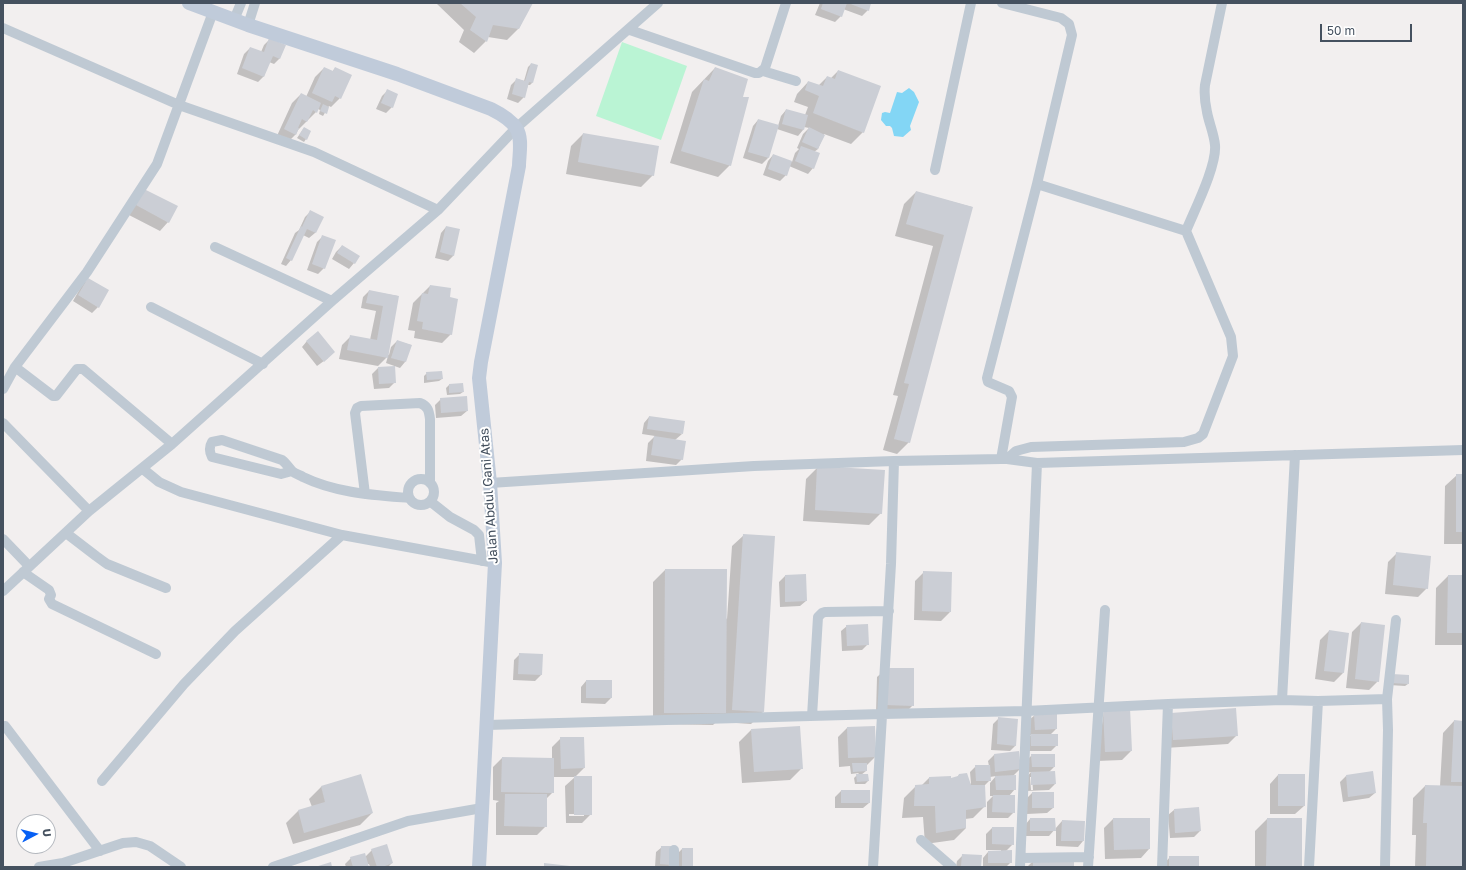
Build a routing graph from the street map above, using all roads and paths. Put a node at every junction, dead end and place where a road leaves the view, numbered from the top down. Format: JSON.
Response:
{"nodes":[{"id":1,"x":189,"y":3,"type":"edge"},
{"id":2,"x":241,"y":3,"type":"edge"},
{"id":3,"x":255,"y":3,"type":"edge"},
{"id":4,"x":658,"y":3,"type":"edge"},
{"id":5,"x":786,"y":3,"type":"edge"},
{"id":6,"x":971,"y":3,"type":"edge"},
{"id":7,"x":1002,"y":3,"type":"edge"},
{"id":8,"x":1222,"y":3,"type":"edge"},
{"id":9,"x":213,"y":12,"type":"junction"},
{"id":10,"x":234,"y":20,"type":"junction"},
{"id":11,"x":248,"y":25,"type":"junction"},
{"id":12,"x":3,"y":28,"type":"edge"},
{"id":13,"x":630,"y":30,"type":"junction"},
{"id":14,"x":763,"y":71,"type":"junction"},
{"id":15,"x":796,"y":81,"type":"dead end"},
{"id":16,"x":179,"y":105,"type":"junction"},
{"id":17,"x":516,"y":128,"type":"junction"},
{"id":18,"x":935,"y":170,"type":"dead end"},
{"id":19,"x":1037,"y":184,"type":"junction"},
{"id":20,"x":438,"y":210,"type":"junction"},
{"id":21,"x":1186,"y":231,"type":"junction"},
{"id":22,"x":215,"y":247,"type":"dead end"},
{"id":23,"x":332,"y":301,"type":"junction"},
{"id":24,"x":150,"y":307,"type":"dead end"},
{"id":25,"x":263,"y":364,"type":"junction"},
{"id":26,"x":10,"y":370,"type":"edge"},
{"id":27,"x":3,"y":390,"type":"edge"},
{"id":28,"x":3,"y":423,"type":"edge"},
{"id":29,"x":172,"y":444,"type":"junction"},
{"id":30,"x":1463,"y":450,"type":"edge"},
{"id":31,"x":1295,"y":455,"type":"junction"},
{"id":32,"x":1004,"y":459,"type":"junction"},
{"id":33,"x":894,"y":461,"type":"junction"},
{"id":34,"x":1037,"y":463,"type":"junction"},
{"id":35,"x":143,"y":469,"type":"junction"},
{"id":36,"x":292,"y":471,"type":"junction"},
{"id":37,"x":430,"y":482,"type":"junction"},
{"id":38,"x":490,"y":482,"type":"junction"},
{"id":39,"x":365,"y":494,"type":"junction"},
{"id":40,"x":409,"y":498,"type":"junction"},
{"id":41,"x":431,"y":502,"type":"junction"},
{"id":42,"x":89,"y":511,"type":"junction"},
{"id":43,"x":66,"y":533,"type":"junction"},
{"id":44,"x":342,"y":535,"type":"junction"},
{"id":45,"x":3,"y":539,"type":"edge"},
{"id":46,"x":489,"y":562,"type":"junction"},
{"id":47,"x":26,"y":569,"type":"junction"},
{"id":48,"x":166,"y":588,"type":"dead end"},
{"id":49,"x":3,"y":591,"type":"edge"},
{"id":50,"x":1105,"y":610,"type":"dead end"},
{"id":51,"x":889,"y":611,"type":"junction"},
{"id":52,"x":1396,"y":620,"type":"dead end"},
{"id":53,"x":156,"y":654,"type":"dead end"},
{"id":54,"x":1387,"y":699,"type":"junction"},
{"id":55,"x":1282,"y":700,"type":"junction"},
{"id":56,"x":1318,"y":701,"type":"junction"},
{"id":57,"x":1168,"y":704,"type":"junction"},
{"id":58,"x":1099,"y":707,"type":"junction"},
{"id":59,"x":1026,"y":711,"type":"junction"},
{"id":60,"x":882,"y":714,"type":"junction"},
{"id":61,"x":812,"y":716,"type":"junction"},
{"id":62,"x":487,"y":725,"type":"junction"},
{"id":63,"x":5,"y":726,"type":"dead end"},
{"id":64,"x":102,"y":781,"type":"dead end"},
{"id":65,"x":482,"y":808,"type":"junction"},
{"id":66,"x":921,"y":840,"type":"dead end"},
{"id":67,"x":674,"y":850,"type":"dead end"},
{"id":68,"x":100,"y":851,"type":"junction"},
{"id":69,"x":1089,"y":862,"type":"edge"},
{"id":70,"x":1021,"y":863,"type":"edge"},
{"id":71,"x":39,"y":867,"type":"edge"},
{"id":72,"x":181,"y":867,"type":"edge"},
{"id":73,"x":273,"y":867,"type":"edge"},
{"id":74,"x":479,"y":867,"type":"edge"},
{"id":75,"x":674,"y":867,"type":"edge"},
{"id":76,"x":873,"y":867,"type":"edge"},
{"id":77,"x":952,"y":867,"type":"edge"},
{"id":78,"x":1162,"y":867,"type":"edge"},
{"id":79,"x":1309,"y":867,"type":"edge"},
{"id":80,"x":1385,"y":867,"type":"edge"}],
"edges":[{"from":1,"to":9,"type":"street"},
{"from":2,"to":10,"type":"street"},
{"from":3,"to":11,"type":"street"},
{"from":4,"to":13,"type":"street"},
{"from":5,"to":14,"type":"street"},
{"from":6,"to":18,"type":"street"},
{"from":7,"to":19,"type":"street"},
{"from":8,"to":21,"type":"street"},
{"from":9,"to":10,"type":"street"},
{"from":9,"to":16,"type":"street"},
{"from":10,"to":11,"type":"street"},
{"from":11,"to":17,"type":"street"},
{"from":12,"to":16,"type":"street"},
{"from":13,"to":14,"type":"street"},
{"from":13,"to":17,"type":"street"},
{"from":14,"to":15,"type":"street"},
{"from":16,"to":20,"type":"street"},
{"from":16,"to":26,"type":"street"},
{"from":17,"to":20,"type":"street"},
{"from":17,"to":38,"type":"street","name":"Jalan Abdul Gani Atas"},
{"from":19,"to":21,"type":"street"},
{"from":19,"to":32,"type":"street"},
{"from":20,"to":23,"type":"street"},
{"from":21,"to":32,"type":"street"},
{"from":22,"to":23,"type":"street"},
{"from":23,"to":25,"type":"street"},
{"from":24,"to":25,"type":"street"},
{"from":25,"to":29,"type":"street"},
{"from":26,"to":27,"type":"street"},
{"from":26,"to":29,"type":"street"},
{"from":28,"to":42,"type":"street"},
{"from":29,"to":35,"type":"street"},
{"from":30,"to":31,"type":"street"},
{"from":31,"to":34,"type":"street"},
{"from":31,"to":55,"type":"street"},
{"from":32,"to":33,"type":"street"},
{"from":32,"to":34,"type":"street"},
{"from":33,"to":38,"type":"street"},
{"from":33,"to":51,"type":"street"},
{"from":34,"to":59,"type":"street"},
{"from":35,"to":42,"type":"street"},
{"from":35,"to":44,"type":"street"},
{"from":36,"to":36,"type":"street"},
{"from":36,"to":39,"type":"street"},
{"from":37,"to":39,"type":"street"},
{"from":37,"to":40,"type":"street"},
{"from":37,"to":41,"type":"street"},
{"from":38,"to":46,"type":"street","name":"Jalan Abdul Gani Atas"},
{"from":39,"to":40,"type":"street"},
{"from":40,"to":41,"type":"street"},
{"from":41,"to":46,"type":"street"},
{"from":42,"to":43,"type":"street"},
{"from":43,"to":47,"type":"street"},
{"from":43,"to":48,"type":"street"},
{"from":44,"to":46,"type":"street"},
{"from":44,"to":64,"type":"street"},
{"from":45,"to":47,"type":"street"},
{"from":46,"to":62,"type":"street","name":"Jalan Abdul Gani Atas"},
{"from":47,"to":49,"type":"street"},
{"from":47,"to":53,"type":"street"},
{"from":50,"to":58,"type":"street"},
{"from":51,"to":60,"type":"street"},
{"from":51,"to":61,"type":"street"},
{"from":52,"to":54,"type":"street"},
{"from":54,"to":56,"type":"street"},
{"from":54,"to":80,"type":"street"},
{"from":55,"to":56,"type":"street"},
{"from":55,"to":57,"type":"street"},
{"from":56,"to":79,"type":"street"},
{"from":57,"to":58,"type":"street"},
{"from":57,"to":78,"type":"street"},
{"from":58,"to":59,"type":"street"},
{"from":58,"to":69,"type":"street"},
{"from":59,"to":60,"type":"street"},
{"from":59,"to":70,"type":"street"},
{"from":60,"to":61,"type":"street"},
{"from":60,"to":76,"type":"street"},
{"from":61,"to":62,"type":"street"},
{"from":62,"to":65,"type":"street","name":"Jalan Abdul Gani Atas"},
{"from":63,"to":68,"type":"street"},
{"from":65,"to":73,"type":"street"},
{"from":65,"to":74,"type":"street","name":"Jalan Abdul Gani Atas"},
{"from":66,"to":77,"type":"street"},
{"from":67,"to":75,"type":"street"},
{"from":68,"to":71,"type":"street"},
{"from":68,"to":72,"type":"street"},
{"from":69,"to":70,"type":"street"}]}
